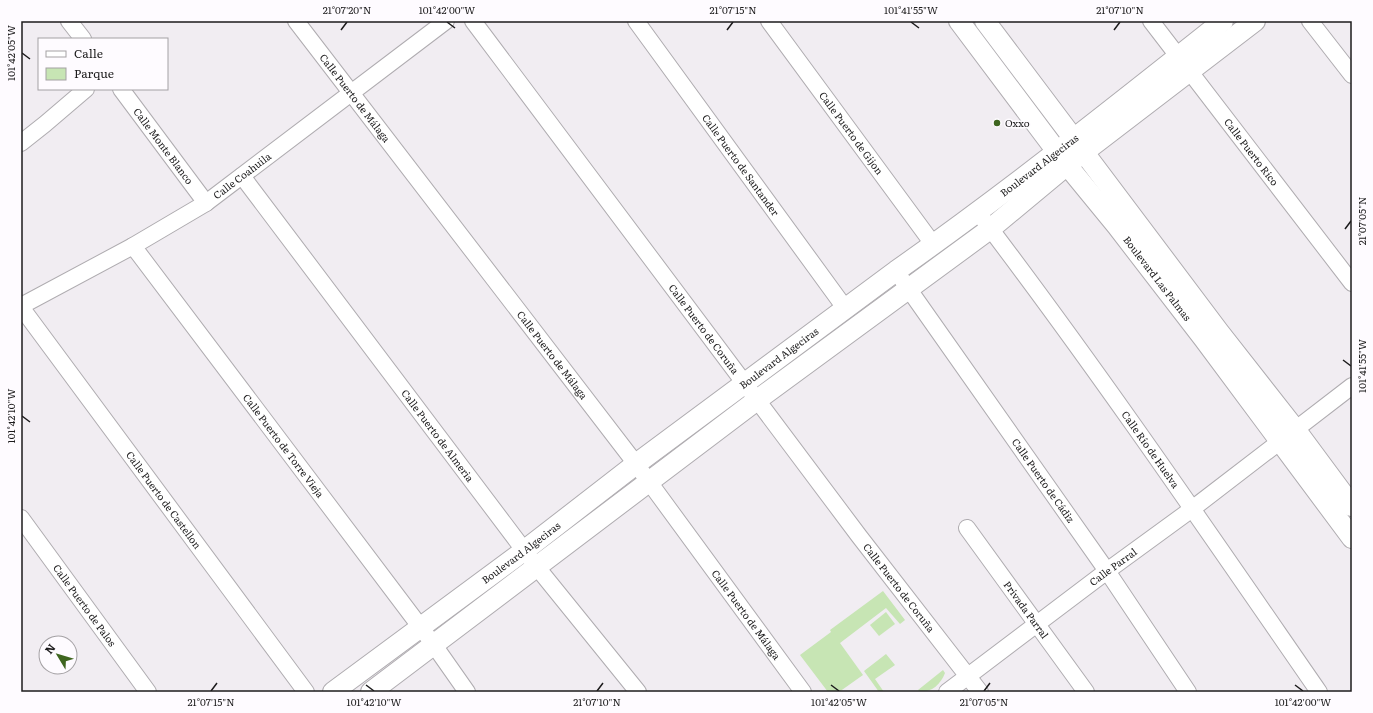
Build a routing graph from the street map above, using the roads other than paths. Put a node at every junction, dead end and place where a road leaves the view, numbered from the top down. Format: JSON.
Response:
{"nodes":[{"id":1,"x":69,"y":21,"type":"edge"},
{"id":2,"x":296,"y":21,"type":"edge"},
{"id":3,"x":446,"y":21,"type":"edge"},
{"id":4,"x":473,"y":21,"type":"edge"},
{"id":5,"x":636,"y":21,"type":"edge"},
{"id":6,"x":769,"y":21,"type":"edge"},
{"id":7,"x":959,"y":21,"type":"edge"},
{"id":8,"x":985,"y":21,"type":"edge"},
{"id":9,"x":1151,"y":21,"type":"edge"},
{"id":10,"x":1224,"y":21,"type":"edge"},
{"id":11,"x":1255,"y":21,"type":"edge"},
{"id":12,"x":1310,"y":21,"type":"edge"},
{"id":13,"x":82,"y":38,"type":"edge"},
{"id":14,"x":1184,"y":64,"type":"junction"},
{"id":15,"x":1352,"y":75,"type":"edge"},
{"id":16,"x":85,"y":90,"type":"edge"},
{"id":17,"x":121,"y":90,"type":"edge"},
{"id":18,"x":351,"y":93,"type":"junction"},
{"id":19,"x":21,"y":143,"type":"edge"},
{"id":20,"x":1079,"y":146,"type":"junction"},
{"id":21,"x":1062,"y":158,"type":"junction"},
{"id":22,"x":242,"y":176,"type":"junction"},
{"id":23,"x":206,"y":203,"type":"junction"},
{"id":24,"x":977,"y":212,"type":"junction"},
{"id":25,"x":990,"y":229,"type":"junction"},
{"id":26,"x":933,"y":244,"type":"junction"},
{"id":27,"x":133,"y":246,"type":"junction"},
{"id":28,"x":896,"y":271,"type":"junction"},
{"id":29,"x":1352,"y":283,"type":"edge"},
{"id":30,"x":908,"y":289,"type":"junction"},
{"id":31,"x":21,"y":307,"type":"edge"},
{"id":32,"x":845,"y":308,"type":"junction"},
{"id":33,"x":744,"y":383,"type":"junction"},
{"id":34,"x":1352,"y":386,"type":"edge"},
{"id":35,"x":757,"y":400,"type":"junction"},
{"id":36,"x":1287,"y":435,"type":"junction"},
{"id":37,"x":636,"y":464,"type":"junction"},
{"id":38,"x":649,"y":482,"type":"junction"},
{"id":39,"x":1352,"y":506,"type":"edge"},
{"id":40,"x":1192,"y":509,"type":"junction"},
{"id":41,"x":21,"y":518,"type":"edge"},
{"id":42,"x":967,"y":528,"type":"dead end"},
{"id":43,"x":1352,"y":538,"type":"edge"},
{"id":44,"x":524,"y":550,"type":"junction"},
{"id":45,"x":536,"y":566,"type":"junction"},
{"id":46,"x":1107,"y":571,"type":"junction"},
{"id":47,"x":1037,"y":623,"type":"junction"},
{"id":48,"x":420,"y":628,"type":"junction"},
{"id":49,"x":434,"y":645,"type":"junction"},
{"id":50,"x":968,"y":676,"type":"junction"},
{"id":51,"x":148,"y":692,"type":"edge"},
{"id":52,"x":306,"y":692,"type":"edge"},
{"id":53,"x":333,"y":692,"type":"edge"},
{"id":54,"x":371,"y":692,"type":"edge"},
{"id":55,"x":467,"y":692,"type":"edge"},
{"id":56,"x":638,"y":692,"type":"edge"},
{"id":57,"x":804,"y":692,"type":"edge"},
{"id":58,"x":946,"y":692,"type":"edge"},
{"id":59,"x":980,"y":692,"type":"edge"},
{"id":60,"x":1086,"y":692,"type":"edge"},
{"id":61,"x":1188,"y":692,"type":"edge"},
{"id":62,"x":1320,"y":692,"type":"edge"}],
"edges":[{"from":1,"to":13,"type":"street"},
{"from":2,"to":18,"type":"street","name":"Calle Puerto de Málaga"},
{"from":3,"to":18,"type":"street","name":"Calle Coahuila"},
{"from":4,"to":33,"type":"street","name":"Calle Puerto de Coruña"},
{"from":5,"to":32,"type":"street","name":"Calle Puerto de Santander"},
{"from":6,"to":26,"type":"street","name":"Calle Puerto de Gijon"},
{"from":7,"to":21,"type":"street","name":"Boulevard Las Palmas"},
{"from":8,"to":20,"type":"street","name":"Boulevard Las Palmas"},
{"from":9,"to":14,"type":"street","name":"Calle Puerto Rico"},
{"from":10,"to":14,"type":"street","name":"Boulevard Algeciras"},
{"from":11,"to":14,"type":"street","name":"Boulevard Algeciras"},
{"from":12,"to":15,"type":"street"},
{"from":14,"to":20,"type":"street","name":"Boulevard Algeciras"},
{"from":14,"to":29,"type":"street","name":"Calle Puerto Rico"},
{"from":16,"to":19,"type":"street"},
{"from":17,"to":23,"type":"street","name":"Calle Monte Blanco"},
{"from":18,"to":22,"type":"street","name":"Calle Coahuila"},
{"from":18,"to":37,"type":"street","name":"Calle Puerto de Málaga"},
{"from":20,"to":21,"type":"street","name":"Boulevard Algeciras"},
{"from":20,"to":36,"type":"street","name":"Boulevard Las Palmas"},
{"from":21,"to":24,"type":"street","name":"Boulevard Algeciras"},
{"from":21,"to":25,"type":"street","name":"Boulevard Algeciras"},
{"from":21,"to":36,"type":"street","name":"Boulevard Las Palmas"},
{"from":22,"to":23,"type":"street","name":"Calle Coahuila"},
{"from":22,"to":44,"type":"street","name":"Calle Puerto de Almeria"},
{"from":23,"to":27,"type":"street","name":"Calle Coahuila"},
{"from":24,"to":25,"type":"street","name":"Calle Río de Huelva"},
{"from":24,"to":26,"type":"street","name":"Boulevard Algeciras"},
{"from":25,"to":30,"type":"street","name":"Boulevard Algeciras"},
{"from":25,"to":40,"type":"street","name":"Calle Río de Huelva"},
{"from":26,"to":28,"type":"street","name":"Boulevard Algeciras"},
{"from":27,"to":31,"type":"street","name":"Calle Coahuila"},
{"from":27,"to":48,"type":"street","name":"Calle Puerto de Torre Vieja"},
{"from":28,"to":30,"type":"street","name":"Calle Puerto de Cádiz"},
{"from":28,"to":32,"type":"street","name":"Boulevard Algeciras"},
{"from":30,"to":35,"type":"street","name":"Boulevard Algeciras"},
{"from":30,"to":46,"type":"street","name":"Calle Puerto de Cádiz"},
{"from":31,"to":52,"type":"street","name":"Calle Puerto de Castellon"},
{"from":32,"to":33,"type":"street","name":"Boulevard Algeciras"},
{"from":33,"to":35,"type":"street","name":"Calle Puerto de Coruña"},
{"from":33,"to":37,"type":"street","name":"Boulevard Algeciras"},
{"from":34,"to":36,"type":"street","name":"Calle Parral"},
{"from":35,"to":38,"type":"street","name":"Boulevard Algeciras"},
{"from":35,"to":50,"type":"street","name":"Calle Puerto de Coruña"},
{"from":36,"to":39,"type":"street","name":"Boulevard Las Palmas"},
{"from":36,"to":40,"type":"street","name":"Calle Parral"},
{"from":36,"to":43,"type":"street","name":"Boulevard Las Palmas"},
{"from":37,"to":38,"type":"street","name":"Calle Puerto de Málaga"},
{"from":37,"to":44,"type":"street","name":"Boulevard Algeciras"},
{"from":38,"to":45,"type":"street","name":"Boulevard Algeciras"},
{"from":38,"to":57,"type":"street","name":"Calle Puerto de Málaga"},
{"from":40,"to":46,"type":"street","name":"Calle Parral"},
{"from":40,"to":62,"type":"street","name":"Calle Río de Huelva"},
{"from":41,"to":51,"type":"street","name":"Calle Puerto de Palos"},
{"from":42,"to":47,"type":"street","name":"Privada Parral"},
{"from":44,"to":45,"type":"street","name":"Calle Puerto de Almeria"},
{"from":44,"to":48,"type":"street","name":"Boulevard Algeciras"},
{"from":45,"to":49,"type":"street","name":"Boulevard Algeciras"},
{"from":45,"to":56,"type":"street","name":"Calle Puerto de Almeria"},
{"from":46,"to":47,"type":"street","name":"Calle Parral"},
{"from":46,"to":61,"type":"street","name":"Calle Puerto de Cádiz"},
{"from":47,"to":50,"type":"street","name":"Calle Parral"},
{"from":47,"to":60,"type":"street","name":"Privada Parral"},
{"from":48,"to":49,"type":"street","name":"Calle Puerto de Torre Vieja"},
{"from":48,"to":53,"type":"street","name":"Boulevard Algeciras"},
{"from":49,"to":54,"type":"street","name":"Boulevard Algeciras"},
{"from":49,"to":55,"type":"street","name":"Calle Puerto de Torre Vieja"},
{"from":50,"to":58,"type":"street","name":"Calle Parral"},
{"from":50,"to":59,"type":"street","name":"Calle Puerto de Coruña"}]}
